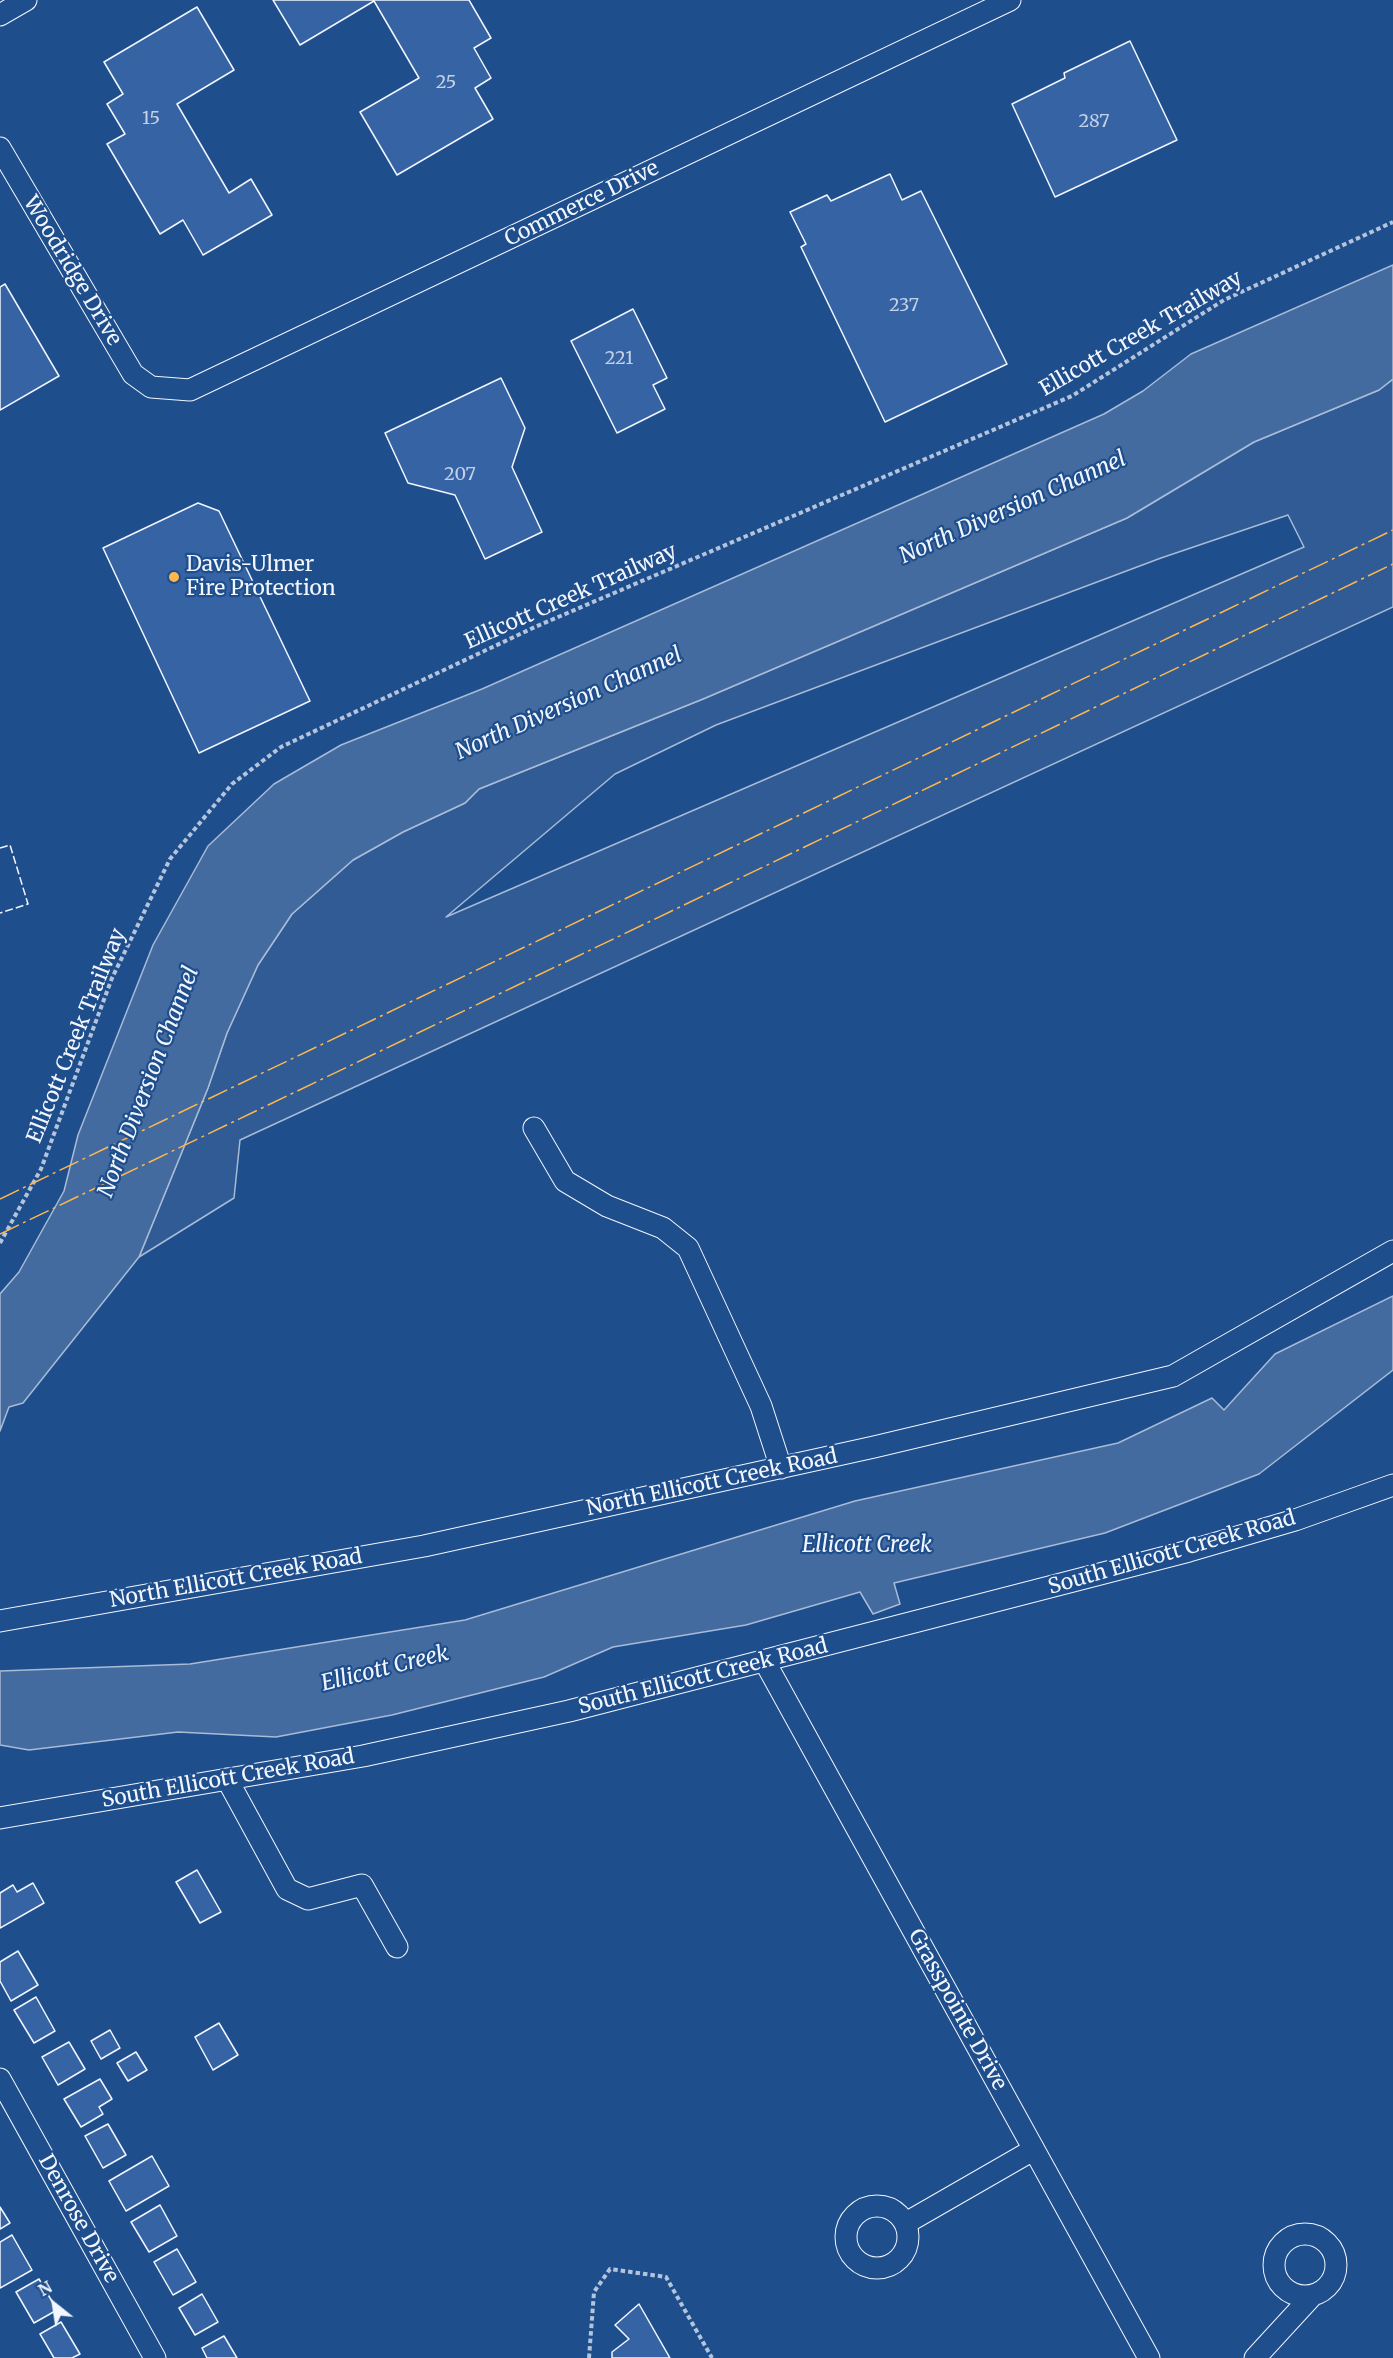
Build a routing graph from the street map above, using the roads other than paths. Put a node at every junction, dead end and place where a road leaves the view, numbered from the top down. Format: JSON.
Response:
{"nodes":[{"id":1,"x":26,"y":0,"type":"edge"},
{"id":2,"x":1010,"y":0,"type":"edge"},
{"id":3,"x":0,"y":15,"type":"edge"},
{"id":4,"x":0,"y":148,"type":"edge"},
{"id":5,"x":151,"y":387,"type":"joint"},
{"id":6,"x":534,"y":1128,"type":"dead end"},
{"id":7,"x":1393,"y":1251,"type":"edge"},
{"id":8,"x":781,"y":1468,"type":"junction"},
{"id":9,"x":1393,"y":1485,"type":"edge"},
{"id":10,"x":0,"y":1621,"type":"edge"},
{"id":11,"x":765,"y":1662,"type":"junction"},
{"id":12,"x":227,"y":1779,"type":"junction"},
{"id":13,"x":0,"y":1818,"type":"edge"},
{"id":14,"x":397,"y":1947,"type":"dead end"},
{"id":15,"x":0,"y":2079,"type":"edge"},
{"id":16,"x":1033,"y":2150,"type":"junction"},
{"id":17,"x":906,"y":2223,"type":"dead end"},
{"id":18,"x":1312,"y":2296,"type":"dead end"},
{"id":19,"x":155,"y":2358,"type":"edge"},
{"id":20,"x":1149,"y":2358,"type":"edge"},
{"id":21,"x":1256,"y":2358,"type":"edge"}],
"edges":[{"from":1,"to":3,"type":"street"},
{"from":2,"to":5,"type":"street","name":"Commerce Drive"},
{"from":4,"to":5,"type":"street","name":"Woodridge Drive"},
{"from":6,"to":8,"type":"street"},
{"from":7,"to":8,"type":"street","name":"North Ellicott Creek Road"},
{"from":8,"to":10,"type":"street","name":"North Ellicott Creek Road"},
{"from":9,"to":11,"type":"street","name":"South Ellicott Creek Road"},
{"from":11,"to":12,"type":"street","name":"South Ellicott Creek Road"},
{"from":11,"to":16,"type":"street","name":"Grasspointe Drive"},
{"from":12,"to":13,"type":"street","name":"South Ellicott Creek Road"},
{"from":12,"to":14,"type":"street"},
{"from":15,"to":19,"type":"street","name":"Denrose Drive"},
{"from":16,"to":17,"type":"street"},
{"from":16,"to":20,"type":"street","name":"Grasspointe Drive"},
{"from":18,"to":21,"type":"street"}]}
